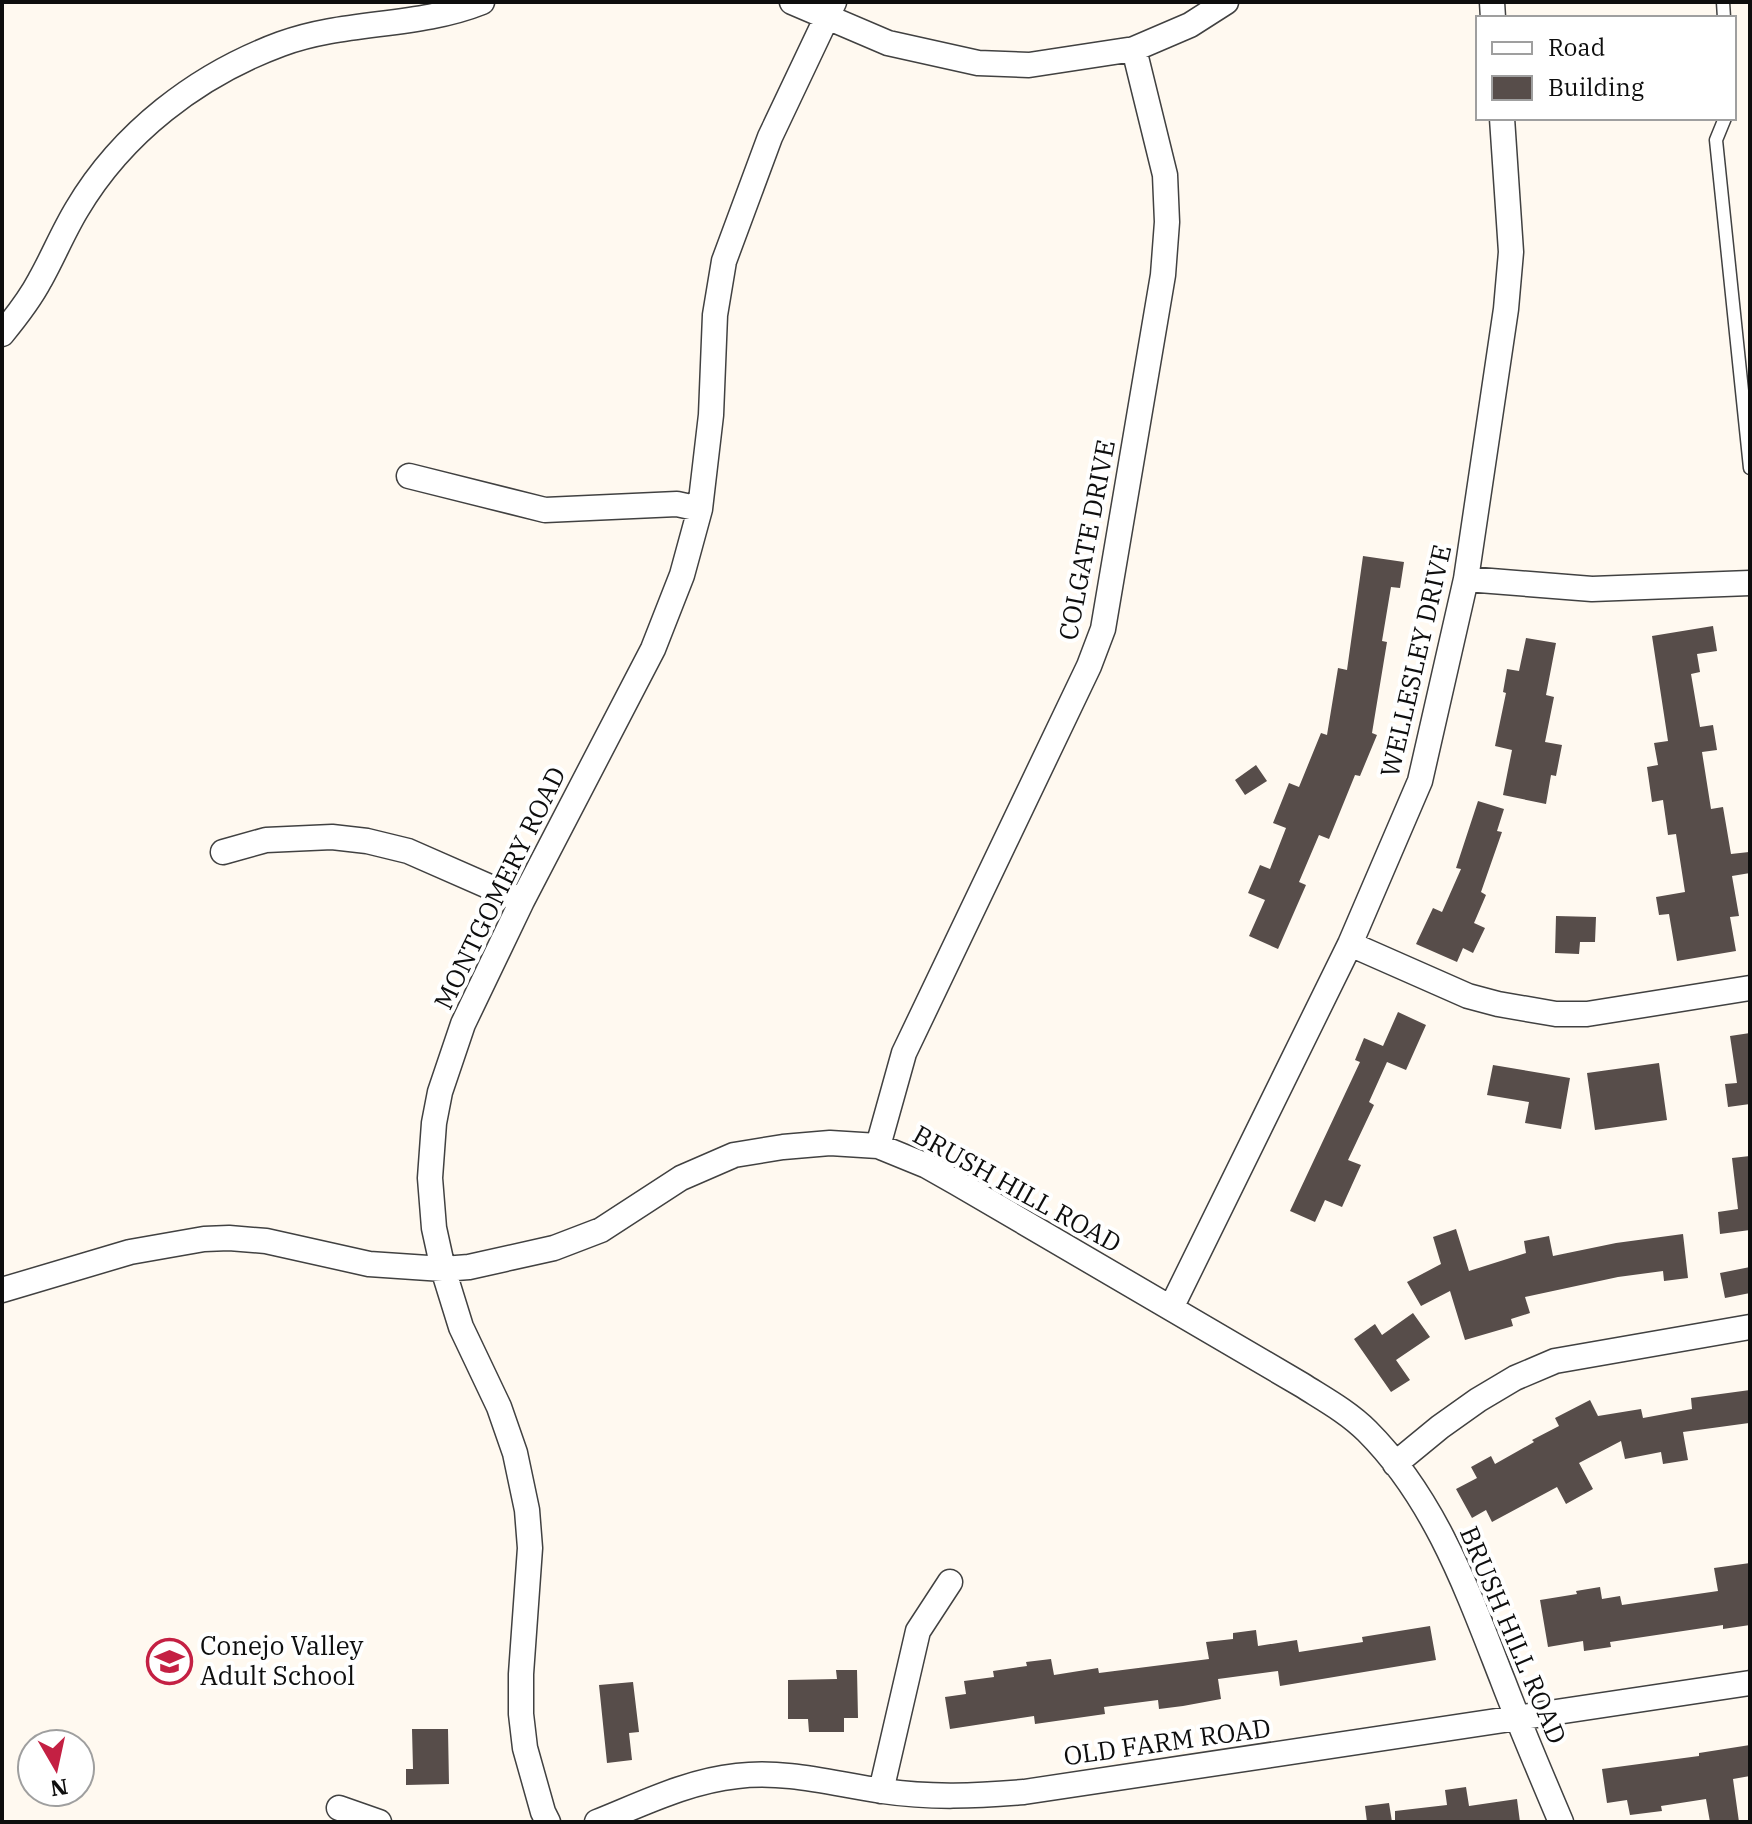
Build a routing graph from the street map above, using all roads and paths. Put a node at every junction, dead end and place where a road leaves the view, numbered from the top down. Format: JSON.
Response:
{"nodes":[{"id":1,"x":482,"y":2,"type":"edge"},
{"id":2,"x":792,"y":2,"type":"edge"},
{"id":3,"x":1226,"y":2,"type":"edge"},
{"id":4,"x":831,"y":10,"type":"edge"},
{"id":5,"x":1134,"y":49,"type":"junction"},
{"id":6,"x":1502,"y":120,"type":"edge"},
{"id":7,"x":1724,"y":120,"type":"edge"},
{"id":8,"x":2,"y":334,"type":"edge"},
{"id":9,"x":1750,"y":468,"type":"edge"},
{"id":10,"x":409,"y":476,"type":"dead end"},
{"id":11,"x":700,"y":509,"type":"junction"},
{"id":12,"x":1466,"y":579,"type":"junction"},
{"id":13,"x":1750,"y":583,"type":"edge"},
{"id":14,"x":223,"y":852,"type":"dead end"},
{"id":15,"x":522,"y":901,"type":"junction"},
{"id":16,"x":1350,"y":944,"type":"junction"},
{"id":17,"x":1750,"y":988,"type":"edge"},
{"id":18,"x":878,"y":1146,"type":"junction"},
{"id":19,"x":443,"y":1269,"type":"junction"},
{"id":20,"x":2,"y":1290,"type":"edge"},
{"id":21,"x":1171,"y":1308,"type":"junction"},
{"id":22,"x":1750,"y":1327,"type":"edge"},
{"id":23,"x":1395,"y":1464,"type":"junction"},
{"id":24,"x":950,"y":1582,"type":"dead end"},
{"id":25,"x":1750,"y":1683,"type":"edge"},
{"id":26,"x":1518,"y":1720,"type":"junction"},
{"id":27,"x":881,"y":1791,"type":"junction"},
{"id":28,"x":339,"y":1808,"type":"dead end"},
{"id":29,"x":379,"y":1822,"type":"edge"},
{"id":30,"x":548,"y":1822,"type":"edge"},
{"id":31,"x":597,"y":1822,"type":"edge"},
{"id":32,"x":1561,"y":1822,"type":"edge"}],
"edges":[{"from":1,"to":8,"type":"street"},
{"from":2,"to":4,"type":"street"},
{"from":3,"to":5,"type":"street"},
{"from":4,"to":5,"type":"street"},
{"from":4,"to":11,"type":"street","name":"MONTGOMERY ROAD"},
{"from":5,"to":18,"type":"street","name":"COLGATE DRIVE"},
{"from":6,"to":12,"type":"street","name":"WELLESLEY DRIVE"},
{"from":7,"to":9,"type":"lane"},
{"from":10,"to":11,"type":"street"},
{"from":11,"to":15,"type":"street","name":"MONTGOMERY ROAD"},
{"from":12,"to":13,"type":"street"},
{"from":12,"to":16,"type":"street","name":"WELLESLEY DRIVE"},
{"from":14,"to":15,"type":"street"},
{"from":15,"to":19,"type":"street","name":"MONTGOMERY ROAD"},
{"from":16,"to":17,"type":"street"},
{"from":16,"to":21,"type":"street","name":"WELLESLEY DRIVE"},
{"from":18,"to":19,"type":"street","name":"BRUSH HILL ROAD"},
{"from":18,"to":21,"type":"street","name":"BRUSH HILL ROAD"},
{"from":19,"to":20,"type":"street","name":"BRUSH HILL ROAD"},
{"from":19,"to":30,"type":"street","name":"MONTGOMERY ROAD"},
{"from":21,"to":23,"type":"street","name":"BRUSH HILL ROAD"},
{"from":22,"to":23,"type":"street"},
{"from":23,"to":26,"type":"street","name":"BRUSH HILL ROAD"},
{"from":24,"to":27,"type":"street"},
{"from":25,"to":26,"type":"street","name":"OLD FARM ROAD"},
{"from":26,"to":27,"type":"street","name":"OLD FARM ROAD"},
{"from":26,"to":32,"type":"street","name":"BRUSH HILL ROAD"},
{"from":27,"to":31,"type":"street","name":"OLD FARM ROAD"},
{"from":28,"to":29,"type":"street"}]}
